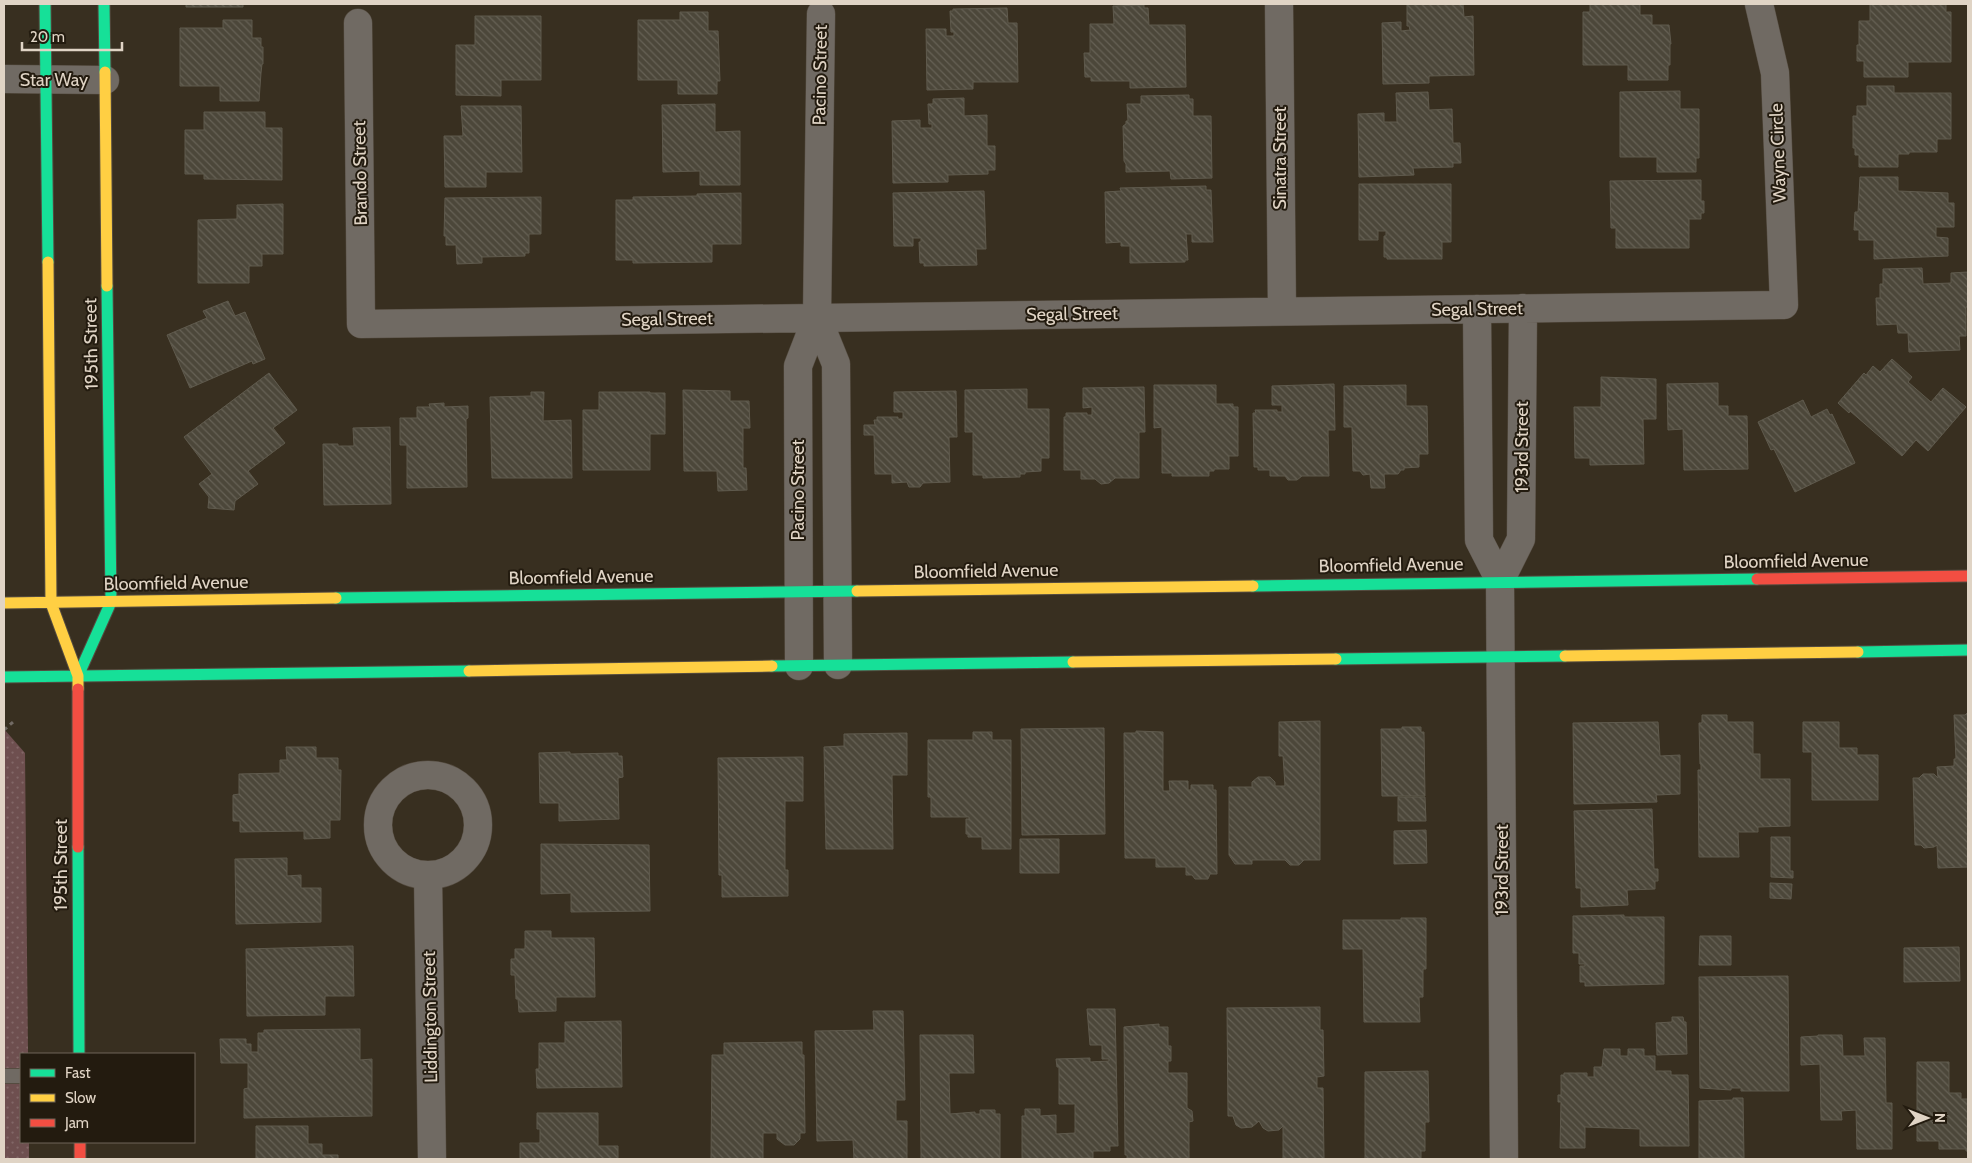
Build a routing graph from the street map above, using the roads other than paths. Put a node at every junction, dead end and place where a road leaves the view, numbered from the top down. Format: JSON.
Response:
{"nodes":[{"id":1,"x":44,"y":4,"type":"edge"},
{"id":2,"x":104,"y":4,"type":"edge"},
{"id":3,"x":1279,"y":4,"type":"edge"},
{"id":4,"x":1759,"y":4,"type":"edge"},
{"id":5,"x":820,"y":14,"type":"dead end"},
{"id":6,"x":358,"y":23,"type":"dead end"},
{"id":7,"x":4,"y":80,"type":"edge"},
{"id":8,"x":45,"y":80,"type":"junction"},
{"id":9,"x":105,"y":80,"type":"junction"},
{"id":10,"x":1784,"y":305,"type":"joint"},
{"id":11,"x":1523,"y":308,"type":"junction"},
{"id":12,"x":1477,"y":309,"type":"junction"},
{"id":13,"x":1282,"y":311,"type":"junction"},
{"id":14,"x":817,"y":317,"type":"junction"},
{"id":15,"x":361,"y":324,"type":"joint"},
{"id":16,"x":1968,"y":576,"type":"edge"},
{"id":17,"x":1500,"y":581,"type":"junction"},
{"id":18,"x":798,"y":591,"type":"junction"},
{"id":19,"x":838,"y":591,"type":"junction"},
{"id":20,"x":111,"y":602,"type":"junction"},
{"id":21,"x":4,"y":603,"type":"edge"},
{"id":22,"x":51,"y":603,"type":"junction"},
{"id":23,"x":1968,"y":650,"type":"edge"},
{"id":24,"x":1501,"y":657,"type":"junction"},
{"id":25,"x":838,"y":665,"type":"junction"},
{"id":26,"x":799,"y":666,"type":"junction"},
{"id":27,"x":78,"y":676,"type":"junction"},
{"id":28,"x":4,"y":677,"type":"edge"},
{"id":29,"x":428,"y":876,"type":"dead end"},
{"id":30,"x":79,"y":1053,"type":"edge"},
{"id":31,"x":4,"y":1076,"type":"edge"},
{"id":32,"x":20,"y":1076,"type":"edge"},
{"id":33,"x":80,"y":1143,"type":"edge"},
{"id":34,"x":80,"y":1159,"type":"edge"},
{"id":35,"x":432,"y":1159,"type":"edge"},
{"id":36,"x":1504,"y":1159,"type":"edge"}],
"edges":[{"from":1,"to":8,"type":"street","name":"195th Street"},
{"from":2,"to":9,"type":"street","name":"195th Street"},
{"from":3,"to":13,"type":"street","name":"Sinatra Street"},
{"from":4,"to":10,"type":"street","name":"Wayne Circle"},
{"from":5,"to":14,"type":"street","name":"Pacino Street"},
{"from":6,"to":15,"type":"street","name":"Brando Street"},
{"from":7,"to":8,"type":"street","name":"Star Way"},
{"from":8,"to":9,"type":"street","name":"Star Way"},
{"from":8,"to":22,"type":"street","name":"195th Street"},
{"from":9,"to":20,"type":"street","name":"195th Street"},
{"from":10,"to":11,"type":"street","name":"Segal Street"},
{"from":11,"to":12,"type":"street","name":"Segal Street"},
{"from":11,"to":17,"type":"street","name":"193rd Street"},
{"from":12,"to":13,"type":"street","name":"Segal Street"},
{"from":12,"to":17,"type":"street","name":"193rd Street"},
{"from":13,"to":14,"type":"street","name":"Segal Street"},
{"from":14,"to":15,"type":"street","name":"Segal Street"},
{"from":14,"to":18,"type":"street","name":"Pacino Street"},
{"from":14,"to":19,"type":"street","name":"Pacino Street"},
{"from":16,"to":17,"type":"street","name":"Bloomfield Avenue"},
{"from":17,"to":19,"type":"street","name":"Bloomfield Avenue"},
{"from":17,"to":24,"type":"street","name":"193rd Street"},
{"from":18,"to":19,"type":"street","name":"Bloomfield Avenue"},
{"from":18,"to":20,"type":"street","name":"Bloomfield Avenue"},
{"from":18,"to":26,"type":"street","name":"Pacino Street"},
{"from":19,"to":25,"type":"street","name":"Pacino Street"},
{"from":20,"to":22,"type":"street","name":"Bloomfield Avenue"},
{"from":20,"to":27,"type":"street","name":"195th Street"},
{"from":21,"to":22,"type":"street","name":"Bloomfield Avenue"},
{"from":22,"to":27,"type":"street","name":"195th Street"},
{"from":23,"to":24,"type":"street"},
{"from":24,"to":25,"type":"street"},
{"from":24,"to":36,"type":"street","name":"193rd Street"},
{"from":25,"to":26,"type":"street"},
{"from":26,"to":27,"type":"street"},
{"from":27,"to":28,"type":"street"},
{"from":27,"to":30,"type":"street","name":"195th Street"},
{"from":29,"to":35,"type":"street","name":"Liddington Street"},
{"from":31,"to":32,"type":"lane"},
{"from":33,"to":34,"type":"street"}]}
